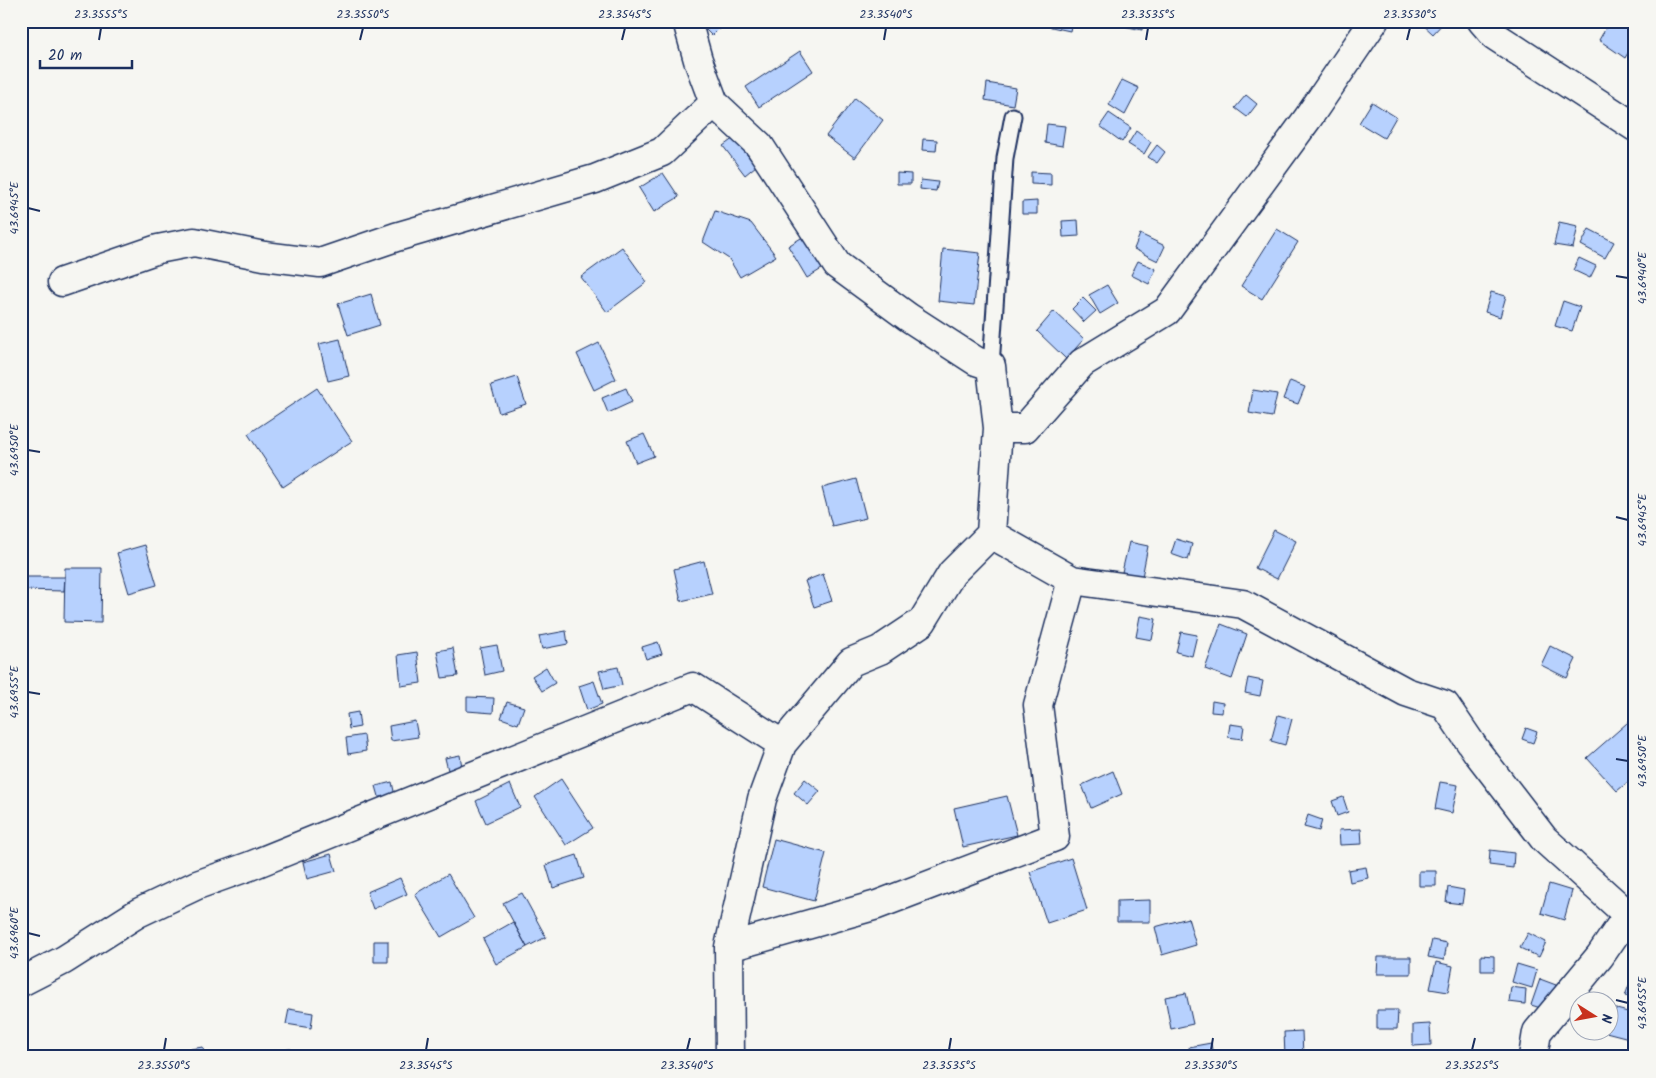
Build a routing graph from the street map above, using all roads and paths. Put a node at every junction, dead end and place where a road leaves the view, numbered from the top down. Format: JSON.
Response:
{"nodes":[{"id":1,"x":687,"y":21,"type":"edge"},
{"id":2,"x":1374,"y":21,"type":"edge"},
{"id":3,"x":1482,"y":21,"type":"edge"},
{"id":4,"x":714,"y":103,"type":"junction"},
{"id":5,"x":1013,"y":116,"type":"dead end"},
{"id":6,"x":1635,"y":128,"type":"edge"},
{"id":7,"x":62,"y":282,"type":"dead end"},
{"id":8,"x":992,"y":366,"type":"junction"},
{"id":9,"x":998,"y":428,"type":"junction"},
{"id":10,"x":991,"y":534,"type":"junction"},
{"id":11,"x":1072,"y":580,"type":"junction"},
{"id":12,"x":782,"y":744,"type":"junction"},
{"id":13,"x":1631,"y":914,"type":"edge"},
{"id":14,"x":729,"y":947,"type":"junction"},
{"id":15,"x":21,"y":982,"type":"edge"},
{"id":16,"x":730,"y":1057,"type":"edge"},
{"id":17,"x":1533,"y":1057,"type":"edge"}],
"edges":[{"from":1,"to":4,"type":"street"},
{"from":2,"to":9,"type":"street"},
{"from":3,"to":6,"type":"street"},
{"from":4,"to":7,"type":"street"},
{"from":4,"to":8,"type":"street"},
{"from":5,"to":8,"type":"lane"},
{"from":8,"to":9,"type":"street"},
{"from":9,"to":10,"type":"street"},
{"from":10,"to":11,"type":"street"},
{"from":10,"to":12,"type":"street"},
{"from":11,"to":13,"type":"street"},
{"from":11,"to":14,"type":"street"},
{"from":12,"to":14,"type":"street"},
{"from":12,"to":15,"type":"street"},
{"from":13,"to":17,"type":"street"},
{"from":14,"to":16,"type":"street"}]}
